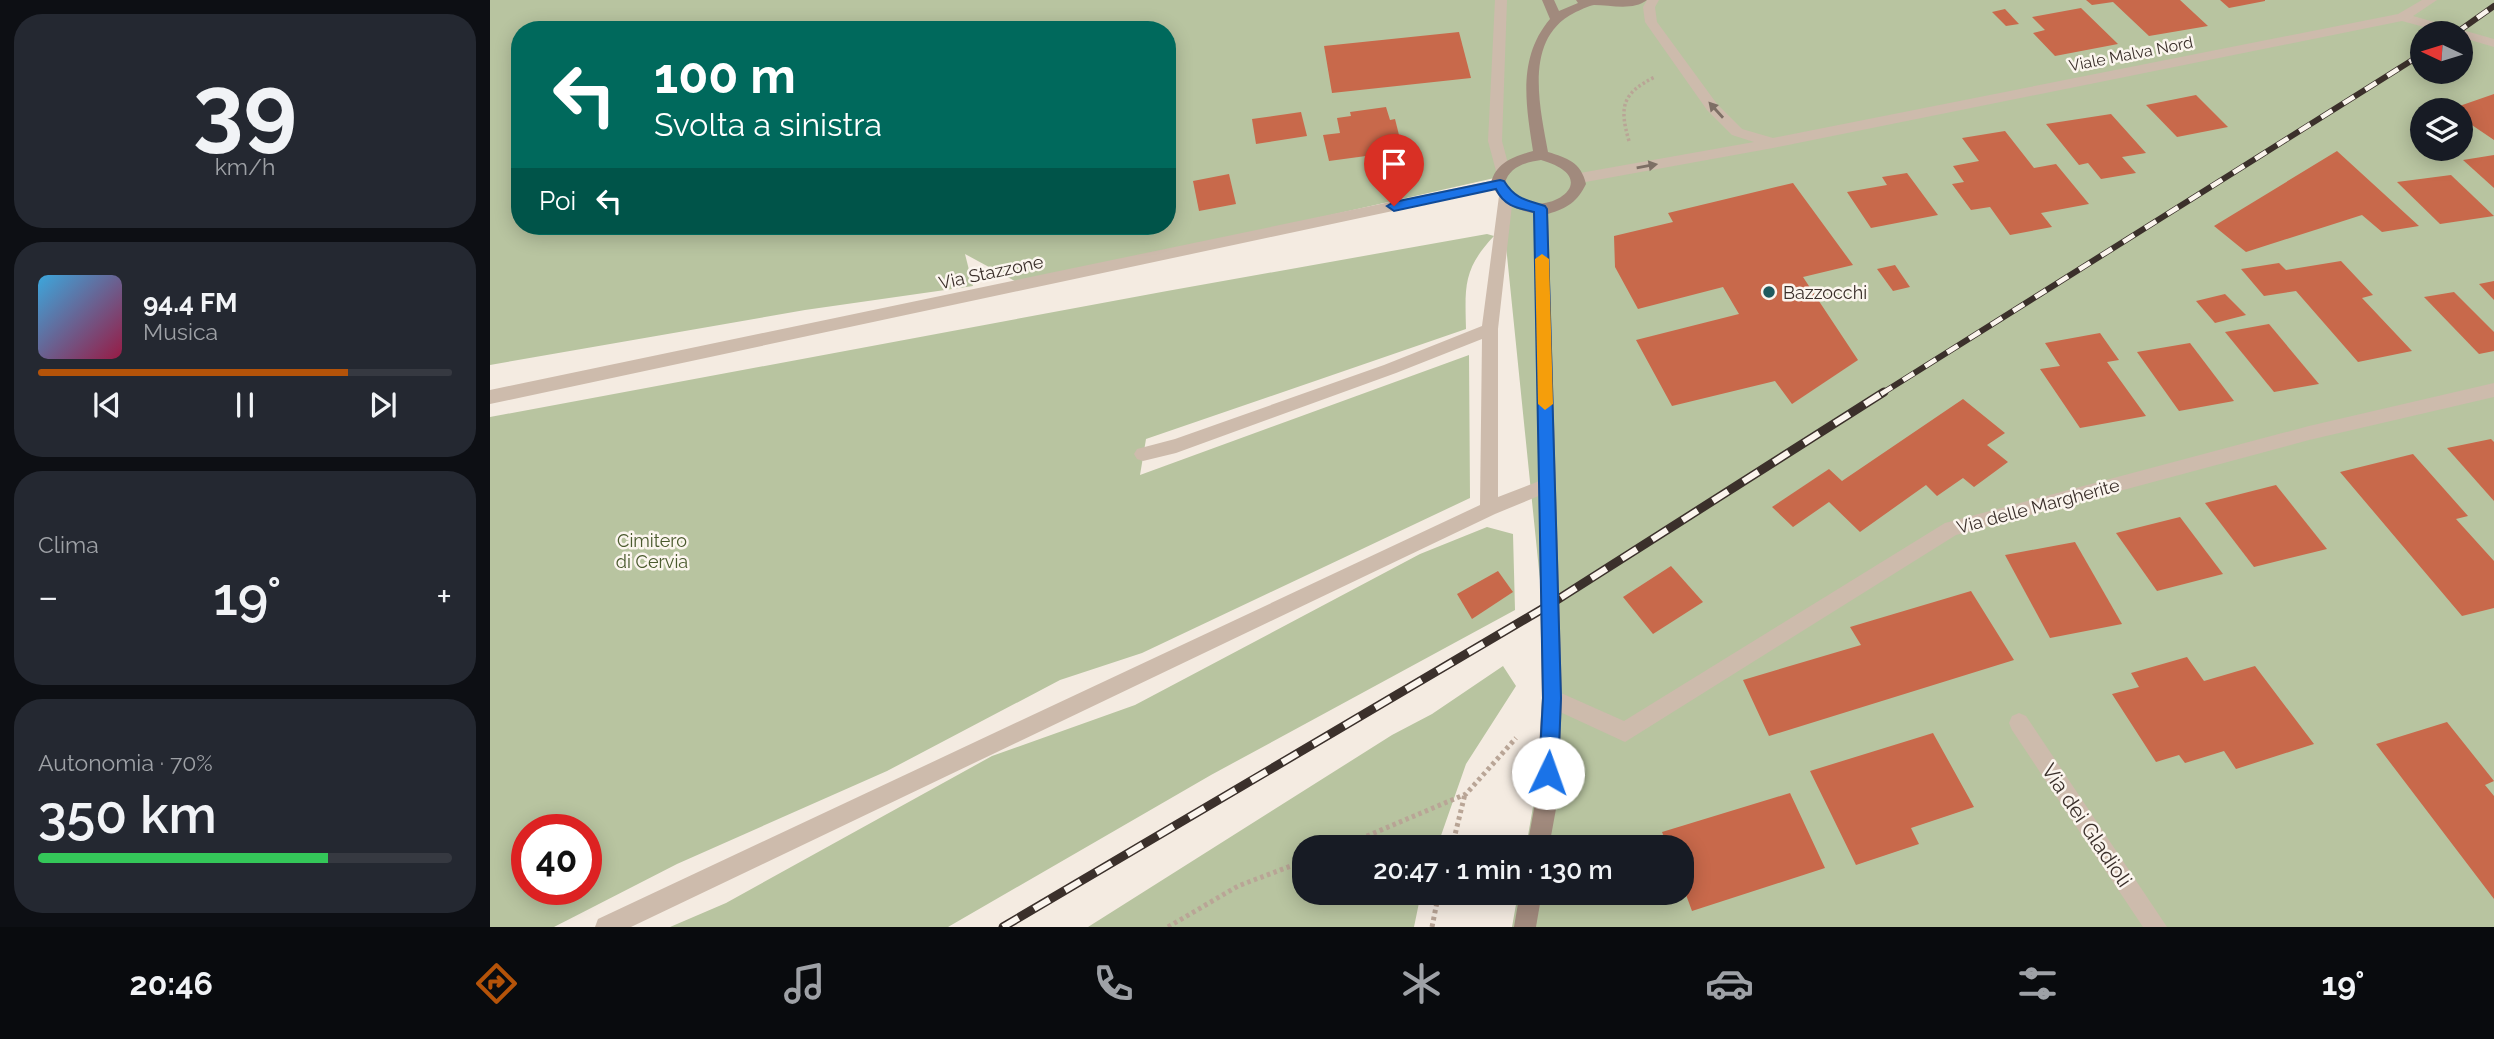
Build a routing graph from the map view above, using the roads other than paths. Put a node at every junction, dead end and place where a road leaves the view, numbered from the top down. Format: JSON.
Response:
{"nodes":[{"id":1,"x":1501,"y":0,"type":"edge"},
{"id":2,"x":1548,"y":0,"type":"edge"},
{"id":3,"x":1641,"y":0,"type":"edge"},
{"id":4,"x":1653,"y":0,"type":"edge"},
{"id":5,"x":2431,"y":0,"type":"edge"},
{"id":6,"x":1586,"y":1,"type":"edge"},
{"id":7,"x":2402,"y":17,"type":"junction"},
{"id":8,"x":1556,"y":19,"type":"junction"},
{"id":9,"x":2494,"y":43,"type":"edge"},
{"id":10,"x":1773,"y":143,"type":"junction"},
{"id":11,"x":1541,"y":155,"type":"junction"},
{"id":12,"x":1580,"y":178,"type":"junction"},
{"id":13,"x":1503,"y":184,"type":"junction"},
{"id":14,"x":1541,"y":209,"type":"junction"},
{"id":15,"x":1490,"y":329,"type":"junction"},
{"id":16,"x":2494,"y":390,"type":"edge"},
{"id":17,"x":490,"y":397,"type":"edge"},
{"id":18,"x":1143,"y":454,"type":"dead end"},
{"id":19,"x":1547,"y":485,"type":"junction"},
{"id":20,"x":1489,"y":509,"type":"junction"},
{"id":21,"x":1552,"y":698,"type":"junction"},
{"id":22,"x":2019,"y":723,"type":"dead end"},
{"id":23,"x":1540,"y":835,"type":"edge"},
{"id":24,"x":1529,"y":905,"type":"edge"},
{"id":25,"x":606,"y":927,"type":"edge"},
{"id":26,"x":1525,"y":927,"type":"edge"},
{"id":27,"x":2156,"y":927,"type":"edge"}],
"edges":[{"from":1,"to":13,"type":"street"},
{"from":2,"to":8,"type":"street"},
{"from":3,"to":6,"type":"street"},
{"from":10,"to":4,"type":"street","name":"Viale Malva Nord","one_way":true},
{"from":5,"to":7,"type":"street"},
{"from":6,"to":8,"type":"street"},
{"from":7,"to":9,"type":"street","name":"Viale Malva Nord"},
{"from":7,"to":10,"type":"street","name":"Viale Malva Nord"},
{"from":8,"to":11,"type":"street"},
{"from":12,"to":10,"type":"street","name":"Viale Malva Nord","one_way":true},
{"from":11,"to":12,"type":"street"},
{"from":11,"to":13,"type":"street"},
{"from":12,"to":14,"type":"street"},
{"from":13,"to":14,"type":"street"},
{"from":13,"to":15,"type":"street"},
{"from":13,"to":17,"type":"street","name":"Via Stazzone"},
{"from":14,"to":19,"type":"street"},
{"from":15,"to":18,"type":"street"},
{"from":15,"to":20,"type":"street"},
{"from":16,"to":21,"type":"street","name":"Via delle Margherite"},
{"from":19,"to":20,"type":"street"},
{"from":19,"to":21,"type":"street"},
{"from":20,"to":25,"type":"street"},
{"from":21,"to":23,"type":"street"},
{"from":22,"to":27,"type":"street","name":"Via dei Gladioli"},
{"from":24,"to":26,"type":"street"}]}
